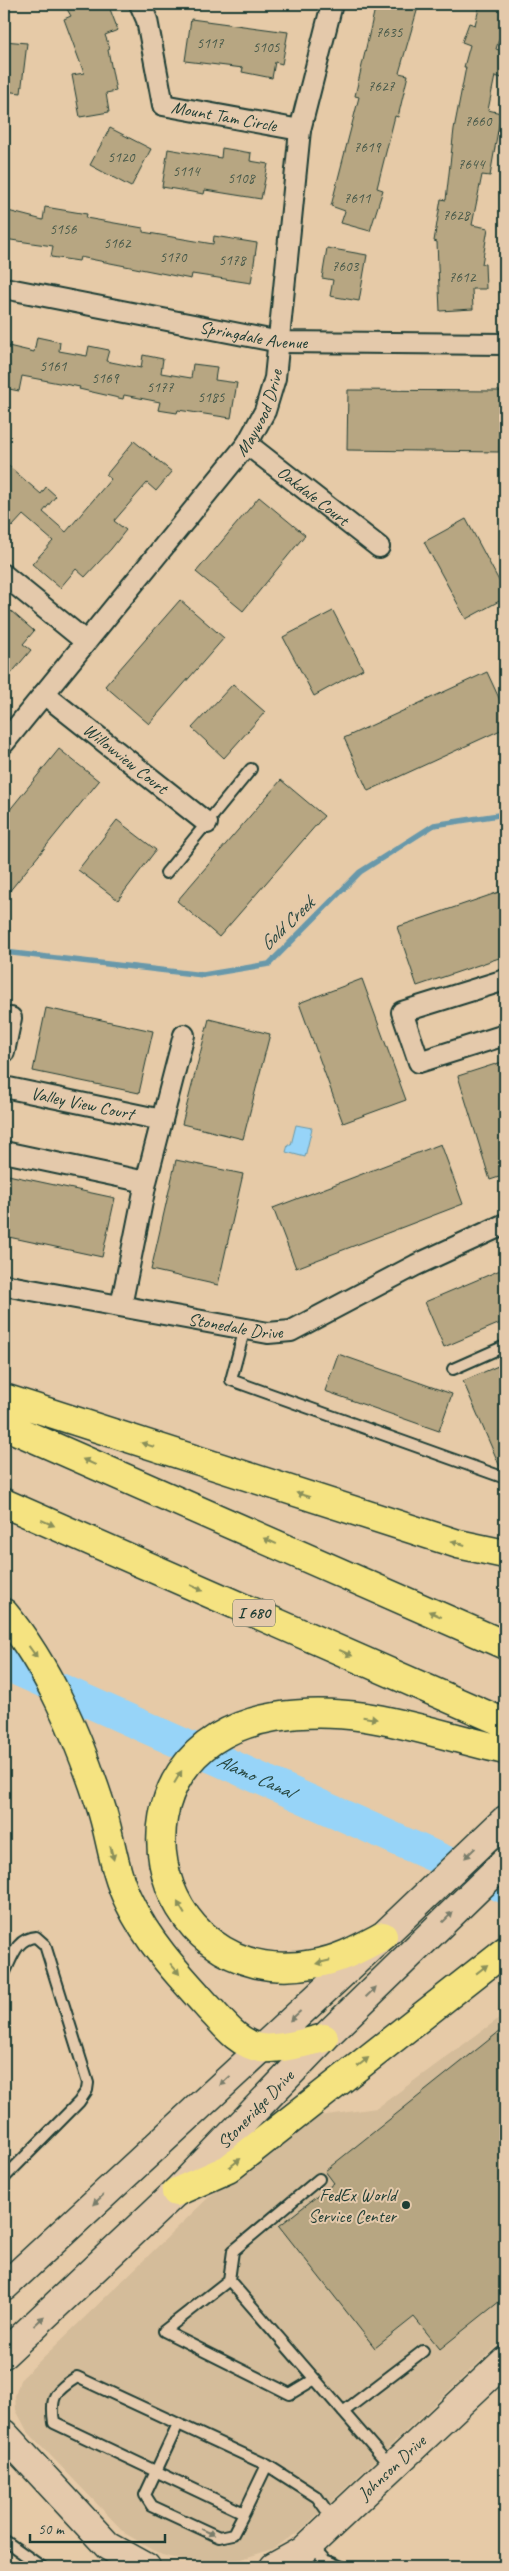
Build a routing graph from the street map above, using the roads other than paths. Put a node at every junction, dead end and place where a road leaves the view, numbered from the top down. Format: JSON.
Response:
{"nodes":[{"id":1,"x":140,"y":4,"type":"edge"},
{"id":2,"x":332,"y":4,"type":"edge"},
{"id":3,"x":300,"y":130,"type":"junction"},
{"id":4,"x":4,"y":288,"type":"edge"},
{"id":5,"x":280,"y":342,"type":"junction"},
{"id":6,"x":505,"y":344,"type":"edge"},
{"id":7,"x":247,"y":444,"type":"junction"},
{"id":8,"x":379,"y":547,"type":"dead end"},
{"id":9,"x":4,"y":575,"type":"edge"},
{"id":10,"x":85,"y":641,"type":"junction"},
{"id":11,"x":44,"y":694,"type":"junction"},
{"id":12,"x":4,"y":743,"type":"edge"},
{"id":13,"x":251,"y":769,"type":"dead end"},
{"id":14,"x":207,"y":823,"type":"junction"},
{"id":15,"x":166,"y":873,"type":"dead end"},
{"id":16,"x":505,"y":980,"type":"edge"},
{"id":17,"x":11,"y":1018,"type":"dead end"},
{"id":18,"x":505,"y":1034,"type":"edge"},
{"id":19,"x":184,"y":1035,"type":"dead end"},
{"id":20,"x":4,"y":1052,"type":"edge"},
{"id":21,"x":4,"y":1087,"type":"edge"},
{"id":22,"x":162,"y":1120,"type":"junction"},
{"id":23,"x":4,"y":1152,"type":"edge"},
{"id":24,"x":146,"y":1182,"type":"junction"},
{"id":25,"x":505,"y":1224,"type":"edge"},
{"id":26,"x":4,"y":1286,"type":"edge"},
{"id":27,"x":121,"y":1306,"type":"junction"},
{"id":28,"x":245,"y":1328,"type":"junction"},
{"id":29,"x":505,"y":1346,"type":"edge"},
{"id":30,"x":452,"y":1369,"type":"dead end"},
{"id":31,"x":4,"y":1398,"type":"edge"},
{"id":32,"x":4,"y":1425,"type":"edge"},
{"id":33,"x":505,"y":1478,"type":"edge"},
{"id":34,"x":4,"y":1503,"type":"edge"},
{"id":35,"x":505,"y":1554,"type":"edge"},
{"id":36,"x":4,"y":1613,"type":"edge"},
{"id":37,"x":505,"y":1645,"type":"edge"},
{"id":38,"x":505,"y":1723,"type":"edge"},
{"id":39,"x":505,"y":1750,"type":"edge"},
{"id":40,"x":505,"y":1820,"type":"edge"},
{"id":41,"x":505,"y":1862,"type":"edge"},
{"id":42,"x":383,"y":1936,"type":"junction"},
{"id":43,"x":505,"y":1952,"type":"edge"},
{"id":44,"x":4,"y":1974,"type":"edge"},
{"id":45,"x":324,"y":2038,"type":"junction"},
{"id":46,"x":261,"y":2048,"type":"junction"},
{"id":47,"x":4,"y":2178,"type":"edge"},
{"id":48,"x":319,"y":2179,"type":"dead end"},
{"id":49,"x":176,"y":2192,"type":"junction"},
{"id":50,"x":229,"y":2280,"type":"junction"},
{"id":51,"x":4,"y":2287,"type":"edge"},
{"id":52,"x":423,"y":2351,"type":"dead end"},
{"id":53,"x":4,"y":2354,"type":"edge"},
{"id":54,"x":505,"y":2361,"type":"edge"},
{"id":55,"x":315,"y":2379,"type":"junction"},
{"id":56,"x":343,"y":2412,"type":"junction"},
{"id":57,"x":178,"y":2424,"type":"junction"},
{"id":58,"x":4,"y":2434,"type":"edge"},
{"id":59,"x":267,"y":2465,"type":"junction"},
{"id":60,"x":392,"y":2468,"type":"junction"},
{"id":61,"x":156,"y":2471,"type":"junction"},
{"id":62,"x":244,"y":2513,"type":"junction"},
{"id":63,"x":335,"y":2521,"type":"junction"},
{"id":64,"x":4,"y":2540,"type":"edge"},
{"id":65,"x":310,"y":2544,"type":"junction"},
{"id":66,"x":42,"y":2567,"type":"edge"},
{"id":67,"x":146,"y":2567,"type":"edge"},
{"id":68,"x":274,"y":2567,"type":"edge"},
{"id":69,"x":342,"y":2567,"type":"edge"}],
"edges":[{"from":1,"to":3,"type":"street","name":"Mount Tam Circle"},
{"from":2,"to":3,"type":"street","name":"Maywood Drive"},
{"from":3,"to":5,"type":"street","name":"Maywood Drive"},
{"from":4,"to":5,"type":"street","name":"Springdale Avenue"},
{"from":5,"to":6,"type":"street","name":"Springdale Avenue"},
{"from":5,"to":7,"type":"street","name":"Maywood Drive"},
{"from":7,"to":8,"type":"street","name":"Oakdale Court"},
{"from":7,"to":10,"type":"street","name":"Maywood Drive"},
{"from":9,"to":10,"type":"street"},
{"from":10,"to":11,"type":"street","name":"Maywood Drive"},
{"from":11,"to":12,"type":"street","name":"Maywood Drive"},
{"from":11,"to":14,"type":"street","name":"Willowview Court"},
{"from":13,"to":14,"type":"lane"},
{"from":14,"to":15,"type":"lane"},
{"from":16,"to":18,"type":"street"},
{"from":17,"to":20,"type":"street"},
{"from":19,"to":22,"type":"street"},
{"from":21,"to":22,"type":"street","name":"Valley View Court"},
{"from":22,"to":24,"type":"street"},
{"from":23,"to":24,"type":"street"},
{"from":24,"to":27,"type":"street"},
{"from":25,"to":28,"type":"street","name":"Stonedale Drive"},
{"from":26,"to":27,"type":"street","name":"Stonedale Drive"},
{"from":27,"to":28,"type":"street","name":"Stonedale Drive"},
{"from":28,"to":33,"type":"lane"},
{"from":29,"to":30,"type":"lane"},
{"from":35,"to":31,"type":"highway","one_way":true},
{"from":37,"to":32,"type":"highway","one_way":true},
{"from":34,"to":38,"type":"highway","number":"I 680","one_way":true},
{"from":36,"to":46,"type":"highway","one_way":true},
{"from":42,"to":39,"type":"highway","one_way":true},
{"from":40,"to":42,"type":"main road","one_way":true},
{"from":45,"to":41,"type":"main road","name":"Stoneridge Drive","one_way":true},
{"from":42,"to":46,"type":"main road","one_way":true},
{"from":49,"to":43,"type":"highway","one_way":true},
{"from":44,"to":47,"type":"lane"},
{"from":45,"to":46,"type":"highway"},
{"from":45,"to":49,"type":"main road","name":"Stoneridge Drive"},
{"from":46,"to":51,"type":"main road","one_way":true},
{"from":48,"to":50,"type":"lane"},
{"from":53,"to":49,"type":"main road","name":"Stoneridge Drive","one_way":true},
{"from":50,"to":55,"type":"lane"},
{"from":50,"to":55,"type":"lane"},
{"from":52,"to":56,"type":"lane"},
{"from":54,"to":60,"type":"main road","name":"Johnson Drive"},
{"from":55,"to":56,"type":"lane"},
{"from":56,"to":60,"type":"lane"},
{"from":57,"to":59,"type":"lane"},
{"from":57,"to":61,"type":"lane"},
{"from":57,"to":61,"type":"lane"},
{"from":58,"to":67,"type":"main road"},
{"from":59,"to":62,"type":"lane"},
{"from":59,"to":63,"type":"lane"},
{"from":60,"to":63,"type":"main road","name":"Johnson Drive"},
{"from":61,"to":62,"type":"lane"},
{"from":61,"to":62,"type":"lane","one_way":true},
{"from":63,"to":65,"type":"main road","name":"Johnson Drive"},
{"from":64,"to":66,"type":"lane"},
{"from":65,"to":68,"type":"main road","name":"Johnson Drive"},
{"from":65,"to":69,"type":"lane"}]}
